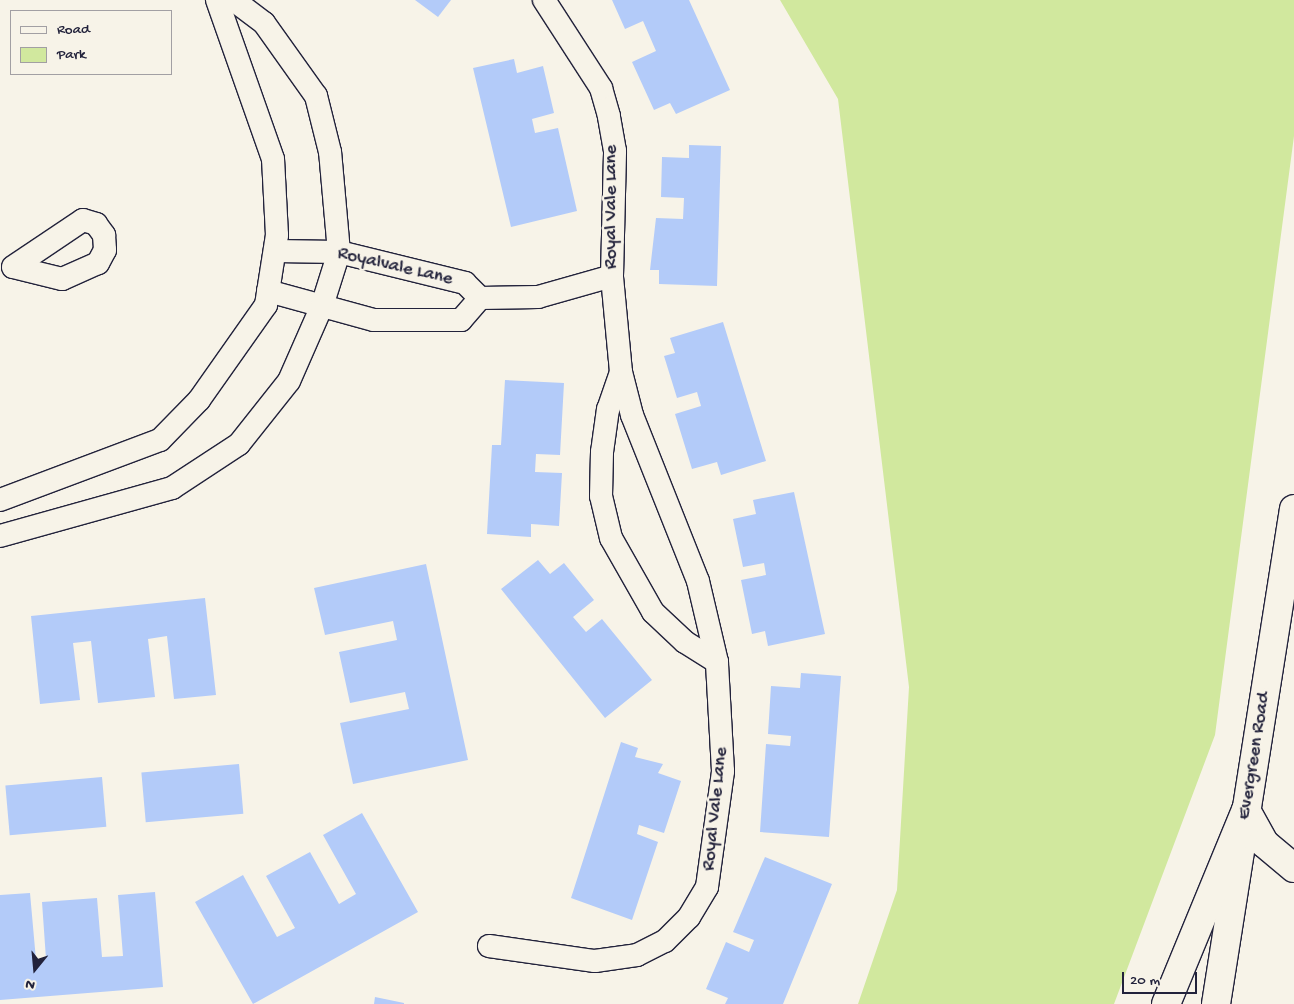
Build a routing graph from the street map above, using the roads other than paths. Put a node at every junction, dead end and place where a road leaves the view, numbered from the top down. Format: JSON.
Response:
{"nodes":[{"id":1,"x":218,"y":0,"type":"edge"},
{"id":2,"x":234,"y":0,"type":"edge"},
{"id":3,"x":544,"y":0,"type":"edge"},
{"id":4,"x":275,"y":251,"type":"junction"},
{"id":5,"x":339,"y":252,"type":"junction"},
{"id":6,"x":612,"y":276,"type":"junction"},
{"id":7,"x":268,"y":292,"type":"junction"},
{"id":8,"x":480,"y":298,"type":"junction"},
{"id":9,"x":322,"y":306,"type":"junction"},
{"id":10,"x":622,"y":372,"type":"junction"},
{"id":11,"x":3,"y":500,"type":"edge"},
{"id":12,"x":1294,"y":512,"type":"edge"},
{"id":13,"x":0,"y":536,"type":"edge"},
{"id":14,"x":717,"y":662,"type":"junction"},
{"id":15,"x":1246,"y":810,"type":"junction"},
{"id":16,"x":1294,"y":868,"type":"edge"},
{"id":17,"x":489,"y":946,"type":"dead end"},
{"id":18,"x":1166,"y":1004,"type":"edge"},
{"id":19,"x":1216,"y":1004,"type":"edge"}],
"edges":[{"from":1,"to":4,"type":"street"},
{"from":2,"to":5,"type":"street"},
{"from":3,"to":6,"type":"street","name":"Royal Vale Lane"},
{"from":4,"to":5,"type":"street","name":"Royalvale Lane"},
{"from":4,"to":7,"type":"street"},
{"from":5,"to":8,"type":"street","name":"Royalvale Lane"},
{"from":5,"to":9,"type":"street"},
{"from":6,"to":8,"type":"street"},
{"from":6,"to":10,"type":"street","name":"Royal Vale Lane"},
{"from":7,"to":9,"type":"street","name":"Royalvale Lane"},
{"from":7,"to":11,"type":"street"},
{"from":8,"to":9,"type":"street","name":"Royalvale Lane"},
{"from":9,"to":13,"type":"street"},
{"from":10,"to":14,"type":"street","name":"Royal Vale Lane"},
{"from":10,"to":14,"type":"street","name":"Royal Vale Lane"},
{"from":11,"to":13,"type":"street"},
{"from":12,"to":15,"type":"street","name":"Evergreen Road"},
{"from":14,"to":17,"type":"street","name":"Royal Vale Lane"},
{"from":15,"to":16,"type":"street"},
{"from":15,"to":18,"type":"street"},
{"from":15,"to":19,"type":"street","name":"Evergreen Road"}]}
